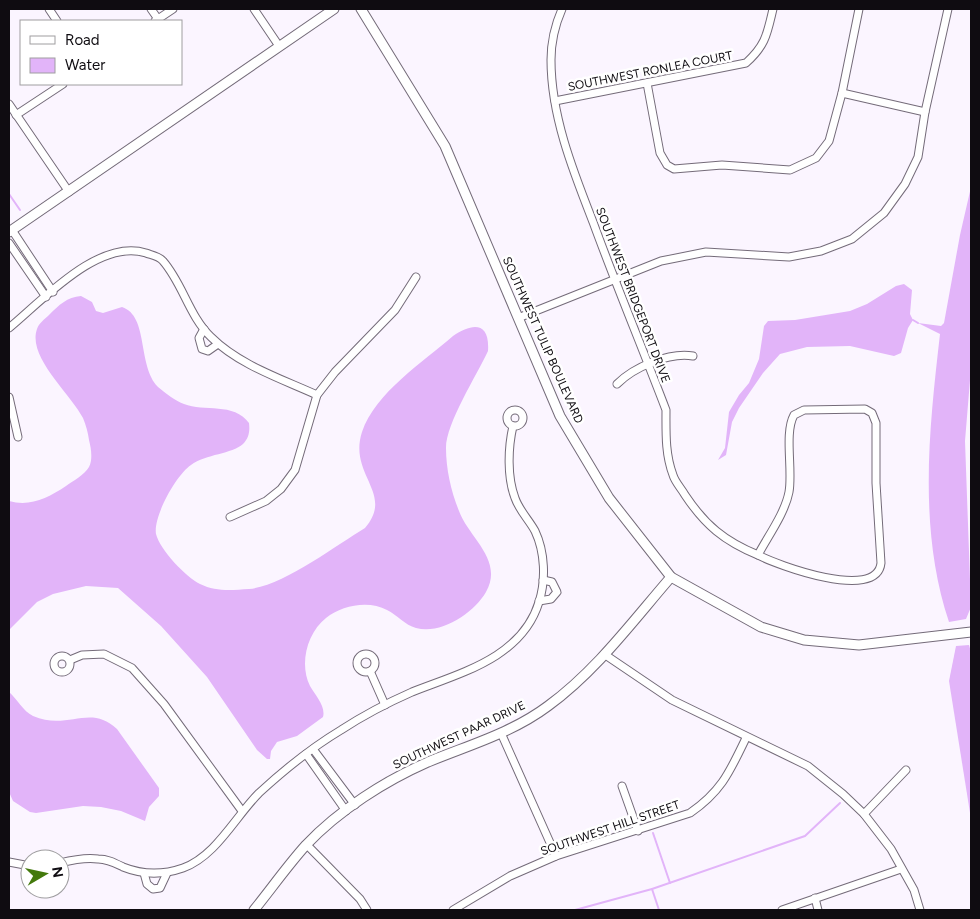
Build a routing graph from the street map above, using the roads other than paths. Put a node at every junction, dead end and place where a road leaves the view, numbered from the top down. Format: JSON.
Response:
{"nodes":[{"id":1,"x":49,"y":9,"type":"edge"},
{"id":2,"x":151,"y":9,"type":"edge"},
{"id":3,"x":173,"y":9,"type":"edge"},
{"id":4,"x":254,"y":9,"type":"edge"},
{"id":5,"x":334,"y":9,"type":"edge"},
{"id":6,"x":361,"y":9,"type":"edge"},
{"id":7,"x":562,"y":9,"type":"edge"},
{"id":8,"x":773,"y":9,"type":"edge"},
{"id":9,"x":859,"y":9,"type":"edge"},
{"id":10,"x":948,"y":9,"type":"edge"},
{"id":11,"x":56,"y":20,"type":"edge"},
{"id":12,"x":156,"y":20,"type":"edge"},
{"id":13,"x":279,"y":46,"type":"junction"},
{"id":14,"x":647,"y":83,"type":"junction"},
{"id":15,"x":61,"y":85,"type":"edge"},
{"id":16,"x":842,"y":93,"type":"junction"},
{"id":17,"x":555,"y":101,"type":"junction"},
{"id":18,"x":9,"y":104,"type":"edge"},
{"id":19,"x":925,"y":112,"type":"junction"},
{"id":20,"x":16,"y":115,"type":"junction"},
{"id":21,"x":69,"y":192,"type":"junction"},
{"id":22,"x":10,"y":231,"type":"edge"},
{"id":23,"x":9,"y":243,"type":"edge"},
{"id":24,"x":35,"y":266,"type":"junction"},
{"id":25,"x":28,"y":271,"type":"junction"},
{"id":26,"x":416,"y":277,"type":"dead end"},
{"id":27,"x":614,"y":280,"type":"junction"},
{"id":28,"x":53,"y":292,"type":"junction"},
{"id":29,"x":46,"y":297,"type":"junction"},
{"id":30,"x":518,"y":318,"type":"junction"},
{"id":31,"x":9,"y":328,"type":"edge"},
{"id":32,"x":204,"y":329,"type":"junction"},
{"id":33,"x":218,"y":344,"type":"junction"},
{"id":34,"x":693,"y":356,"type":"dead end"},
{"id":35,"x":649,"y":365,"type":"junction"},
{"id":36,"x":617,"y":384,"type":"dead end"},
{"id":37,"x":318,"y":395,"type":"junction"},
{"id":38,"x":9,"y":397,"type":"edge"},
{"id":39,"x":513,"y":426,"type":"dead end"},
{"id":40,"x":18,"y":437,"type":"dead end"},
{"id":41,"x":230,"y":517,"type":"dead end"},
{"id":42,"x":758,"y":555,"type":"junction"},
{"id":43,"x":670,"y":577,"type":"junction"},
{"id":44,"x":543,"y":580,"type":"junction"},
{"id":45,"x":539,"y":601,"type":"junction"},
{"id":46,"x":971,"y":632,"type":"edge"},
{"id":47,"x":604,"y":654,"type":"junction"},
{"id":48,"x":70,"y":660,"type":"dead end"},
{"id":49,"x":370,"y":671,"type":"dead end"},
{"id":50,"x":385,"y":705,"type":"junction"},
{"id":51,"x":501,"y":733,"type":"junction"},
{"id":52,"x":746,"y":738,"type":"junction"},
{"id":53,"x":313,"y":748,"type":"junction"},
{"id":54,"x":306,"y":754,"type":"junction"},
{"id":55,"x":906,"y":770,"type":"dead end"},
{"id":56,"x":622,"y":786,"type":"dead end"},
{"id":57,"x":355,"y":805,"type":"junction"},
{"id":58,"x":242,"y":811,"type":"junction"},
{"id":59,"x":346,"y":811,"type":"junction"},
{"id":60,"x":864,"y":814,"type":"junction"},
{"id":61,"x":638,"y":831,"type":"junction"},
{"id":62,"x":307,"y":845,"type":"junction"},
{"id":63,"x":556,"y":856,"type":"junction"},
{"id":64,"x":70,"y":862,"type":"edge"},
{"id":65,"x":901,"y":869,"type":"junction"},
{"id":66,"x":167,"y":872,"type":"junction"},
{"id":67,"x":144,"y":873,"type":"junction"},
{"id":68,"x":815,"y":898,"type":"junction"},
{"id":69,"x":254,"y":910,"type":"edge"},
{"id":70,"x":367,"y":910,"type":"edge"},
{"id":71,"x":453,"y":910,"type":"edge"},
{"id":72,"x":782,"y":910,"type":"edge"},
{"id":73,"x":818,"y":910,"type":"edge"},
{"id":74,"x":920,"y":910,"type":"edge"}],
"edges":[{"from":1,"to":11,"type":"street"},
{"from":2,"to":12,"type":"street"},
{"from":3,"to":12,"type":"street"},
{"from":4,"to":13,"type":"street"},
{"from":5,"to":13,"type":"street"},
{"from":6,"to":30,"type":"street","name":"SOUTHWEST TULIP BOULEVARD"},
{"from":7,"to":17,"type":"street","name":"SOUTHWEST BRIDGEPORT DRIVE"},
{"from":8,"to":14,"type":"street","name":"SOUTHWEST RONLEA COURT"},
{"from":9,"to":16,"type":"street"},
{"from":10,"to":19,"type":"street"},
{"from":13,"to":21,"type":"street"},
{"from":14,"to":16,"type":"street"},
{"from":14,"to":17,"type":"street","name":"SOUTHWEST RONLEA COURT"},
{"from":15,"to":20,"type":"street"},
{"from":16,"to":19,"type":"street"},
{"from":17,"to":27,"type":"street","name":"SOUTHWEST BRIDGEPORT DRIVE"},
{"from":18,"to":20,"type":"street"},
{"from":19,"to":27,"type":"street"},
{"from":20,"to":21,"type":"street"},
{"from":21,"to":22,"type":"street"},
{"from":22,"to":24,"type":"street"},
{"from":23,"to":25,"type":"street"},
{"from":24,"to":25,"type":"street"},
{"from":24,"to":28,"type":"street"},
{"from":25,"to":29,"type":"street"},
{"from":26,"to":37,"type":"street"},
{"from":27,"to":30,"type":"street"},
{"from":27,"to":35,"type":"street","name":"SOUTHWEST BRIDGEPORT DRIVE"},
{"from":28,"to":29,"type":"street"},
{"from":28,"to":32,"type":"street"},
{"from":29,"to":31,"type":"street"},
{"from":30,"to":43,"type":"street","name":"SOUTHWEST TULIP BOULEVARD"},
{"from":32,"to":33,"type":"street"},
{"from":32,"to":33,"type":"street"},
{"from":33,"to":37,"type":"street"},
{"from":34,"to":35,"type":"street"},
{"from":35,"to":36,"type":"street"},
{"from":35,"to":42,"type":"street","name":"SOUTHWEST BRIDGEPORT DRIVE"},
{"from":37,"to":41,"type":"street"},
{"from":38,"to":40,"type":"street"},
{"from":39,"to":44,"type":"street"},
{"from":42,"to":42,"type":"street","name":"SOUTHWEST BRIDGEPORT DRIVE"},
{"from":43,"to":46,"type":"street","name":"SOUTHWEST TULIP BOULEVARD"},
{"from":43,"to":47,"type":"street","name":"SOUTHWEST PAAR DRIVE"},
{"from":44,"to":45,"type":"street"},
{"from":44,"to":45,"type":"street"},
{"from":45,"to":50,"type":"street"},
{"from":47,"to":51,"type":"street","name":"SOUTHWEST PAAR DRIVE"},
{"from":47,"to":52,"type":"street"},
{"from":48,"to":58,"type":"street"},
{"from":49,"to":50,"type":"street"},
{"from":50,"to":53,"type":"street"},
{"from":51,"to":57,"type":"street","name":"SOUTHWEST PAAR DRIVE"},
{"from":51,"to":63,"type":"street"},
{"from":52,"to":60,"type":"street"},
{"from":52,"to":61,"type":"street","name":"SOUTHWEST HILL STREET"},
{"from":53,"to":54,"type":"street"},
{"from":53,"to":57,"type":"street"},
{"from":54,"to":58,"type":"street"},
{"from":54,"to":59,"type":"street"},
{"from":55,"to":60,"type":"street"},
{"from":56,"to":61,"type":"street"},
{"from":57,"to":59,"type":"street","name":"SOUTHWEST PAAR DRIVE"},
{"from":58,"to":66,"type":"street"},
{"from":59,"to":62,"type":"street","name":"SOUTHWEST PAAR DRIVE"},
{"from":60,"to":65,"type":"street"},
{"from":61,"to":63,"type":"street","name":"SOUTHWEST HILL STREET"},
{"from":62,"to":69,"type":"street","name":"SOUTHWEST PAAR DRIVE"},
{"from":62,"to":70,"type":"street"},
{"from":63,"to":71,"type":"street","name":"SOUTHWEST HILL STREET"},
{"from":64,"to":67,"type":"street"},
{"from":65,"to":68,"type":"street"},
{"from":65,"to":74,"type":"street"},
{"from":66,"to":67,"type":"street"},
{"from":66,"to":67,"type":"street"},
{"from":68,"to":72,"type":"street"},
{"from":68,"to":73,"type":"street"}]}
